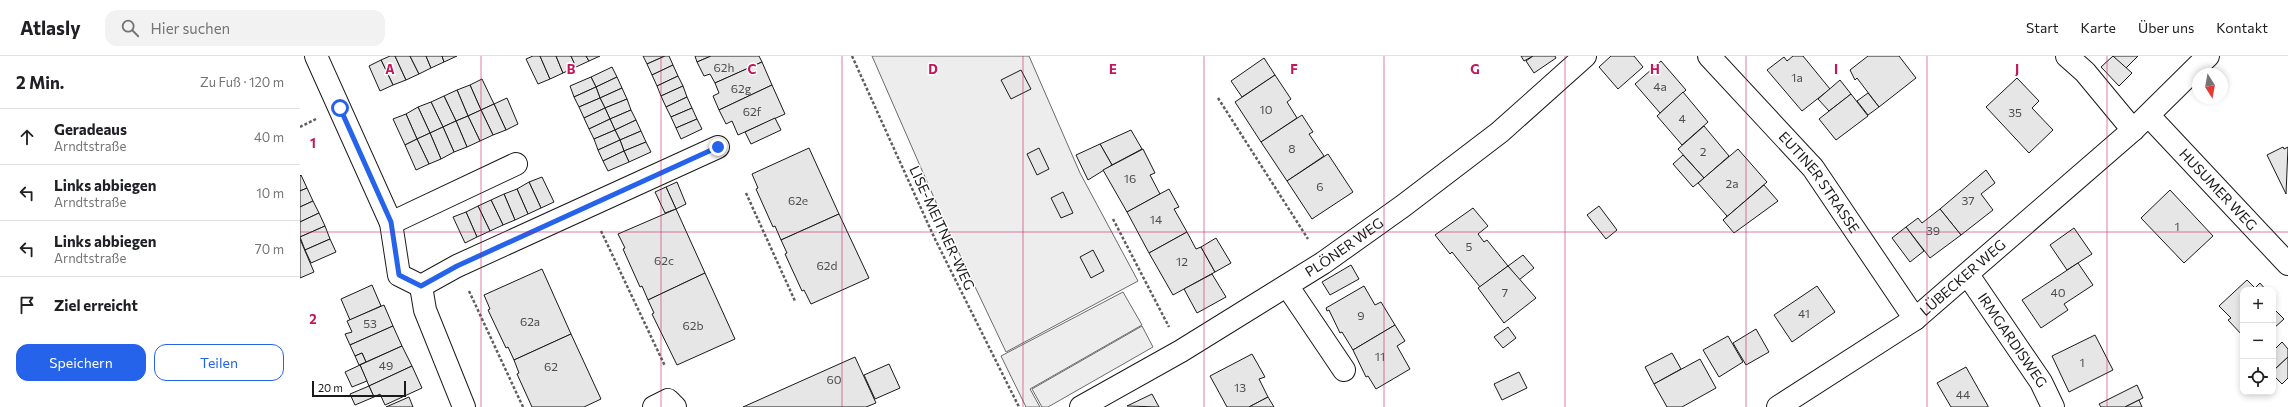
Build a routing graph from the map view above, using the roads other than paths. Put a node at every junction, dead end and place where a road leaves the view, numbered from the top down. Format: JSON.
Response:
{"nodes":[{"id":1,"x":316,"y":56,"type":"edge"},
{"id":2,"x":1585,"y":56,"type":"edge"},
{"id":3,"x":1709,"y":56,"type":"edge"},
{"id":4,"x":2067,"y":56,"type":"edge"},
{"id":5,"x":2208,"y":56,"type":"edge"},
{"id":6,"x":2141,"y":123,"type":"junction"},
{"id":7,"x":718,"y":147,"type":"dead end"},
{"id":8,"x":516,"y":164,"type":"dead end"},
{"id":9,"x":391,"y":222,"type":"junction"},
{"id":10,"x":2288,"y":264,"type":"edge"},
{"id":11,"x":1968,"y":275,"type":"junction"},
{"id":12,"x":421,"y":286,"type":"junction"},
{"id":13,"x":1288,"y":287,"type":"junction"},
{"id":14,"x":1916,"y":319,"type":"junction"},
{"id":15,"x":1344,"y":370,"type":"dead end"},
{"id":16,"x":464,"y":407,"type":"edge"},
{"id":17,"x":654,"y":407,"type":"edge"},
{"id":18,"x":675,"y":407,"type":"edge"},
{"id":19,"x":1081,"y":407,"type":"edge"},
{"id":20,"x":1778,"y":407,"type":"edge"},
{"id":21,"x":2053,"y":407,"type":"edge"}],
"edges":[{"from":1,"to":9,"type":"street"},
{"from":2,"to":13,"type":"street","name":"PLÖNER WEG"},
{"from":3,"to":14,"type":"street","name":"EUTINER STRASSE"},
{"from":4,"to":6,"type":"street"},
{"from":5,"to":6,"type":"street","name":"LÜBECKER WEG"},
{"from":6,"to":10,"type":"street","name":"HUSUMER WEG"},
{"from":6,"to":11,"type":"street","name":"LÜBECKER WEG"},
{"from":7,"to":12,"type":"street"},
{"from":8,"to":9,"type":"street"},
{"from":9,"to":12,"type":"street"},
{"from":11,"to":14,"type":"street","name":"LÜBECKER WEG"},
{"from":11,"to":21,"type":"street","name":"IRMGARDISWEG"},
{"from":12,"to":16,"type":"street"},
{"from":13,"to":15,"type":"street"},
{"from":13,"to":19,"type":"street","name":"PLÖNER WEG"},
{"from":14,"to":20,"type":"street","name":"LÜBECKER WEG"},
{"from":17,"to":18,"type":"street"}]}
